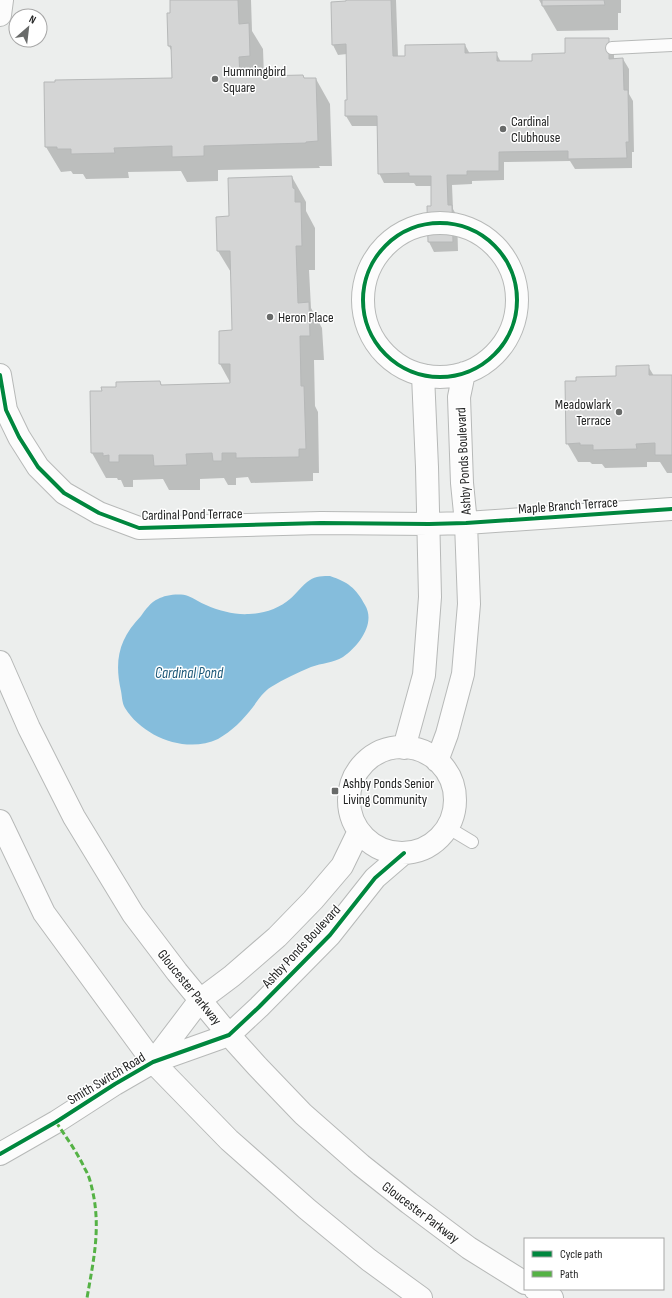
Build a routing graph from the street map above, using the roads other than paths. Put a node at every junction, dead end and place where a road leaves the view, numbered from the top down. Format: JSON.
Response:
{"nodes":[{"id":1,"x":2,"y":0,"type":"edge"},
{"id":2,"x":0,"y":15,"type":"edge"},
{"id":3,"x":672,"y":45,"type":"edge"},
{"id":4,"x":612,"y":48,"type":"dead end"},
{"id":5,"x":464,"y":373,"type":"junction"},
{"id":6,"x":0,"y":375,"type":"edge"},
{"id":7,"x":423,"y":375,"type":"junction"},
{"id":8,"x":672,"y":509,"type":"edge"},
{"id":9,"x":466,"y":523,"type":"junction"},
{"id":10,"x":429,"y":524,"type":"junction"},
{"id":11,"x":0,"y":662,"type":"edge"},
{"id":12,"x":404,"y":748,"type":"junction"},
{"id":13,"x":437,"y":761,"type":"junction"},
{"id":14,"x":0,"y":821,"type":"edge"},
{"id":15,"x":447,"y":827,"type":"junction"},
{"id":16,"x":359,"y":830,"type":"junction"},
{"id":17,"x":472,"y":842,"type":"dead end"},
{"id":18,"x":404,"y":853,"type":"junction"},
{"id":19,"x":200,"y":1000,"type":"junction"},
{"id":20,"x":229,"y":1035,"type":"junction"},
{"id":21,"x":152,"y":1062,"type":"junction"},
{"id":22,"x":0,"y":1154,"type":"edge"},
{"id":23,"x":524,"y":1282,"type":"edge"},
{"id":24,"x":537,"y":1290,"type":"edge"},
{"id":25,"x":421,"y":1298,"type":"edge"},
{"id":26,"x":552,"y":1298,"type":"edge"}],
"edges":[{"from":1,"to":2,"type":"street"},
{"from":3,"to":4,"type":"lane"},
{"from":5,"to":7,"type":"street"},
{"from":5,"to":7,"type":"street"},
{"from":5,"to":9,"type":"street","name":"Ashby Ponds Boulevard"},
{"from":6,"to":10,"type":"street","name":"Cardinal Pond Terrace"},
{"from":7,"to":10,"type":"street"},
{"from":8,"to":9,"type":"street","name":"Maple Branch Terrace"},
{"from":9,"to":10,"type":"street","name":"Cardinal Pond Terrace"},
{"from":9,"to":13,"type":"street","name":"Ashby Ponds Boulevard"},
{"from":10,"to":12,"type":"street"},
{"from":11,"to":19,"type":"street","name":"Gloucester Parkway"},
{"from":12,"to":13,"type":"street","name":"Ashby Ponds Boulevard"},
{"from":12,"to":16,"type":"street","name":"Ashby Ponds Boulevard"},
{"from":13,"to":15,"type":"street","name":"Ashby Ponds Boulevard"},
{"from":14,"to":21,"type":"street"},
{"from":15,"to":17,"type":"lane"},
{"from":15,"to":18,"type":"street","name":"Ashby Ponds Boulevard"},
{"from":16,"to":18,"type":"street","name":"Ashby Ponds Boulevard"},
{"from":16,"to":19,"type":"street","name":"Ashby Ponds Boulevard"},
{"from":18,"to":20,"type":"street","name":"Ashby Ponds Boulevard"},
{"from":19,"to":20,"type":"street","name":"Gloucester Parkway"},
{"from":19,"to":21,"type":"street","name":"Smith Switch Road"},
{"from":20,"to":21,"type":"street","name":"Smith Switch Road"},
{"from":20,"to":23,"type":"street","name":"Gloucester Parkway"},
{"from":21,"to":22,"type":"street","name":"Smith Switch Road"},
{"from":21,"to":25,"type":"street"},
{"from":24,"to":26,"type":"street"}]}
